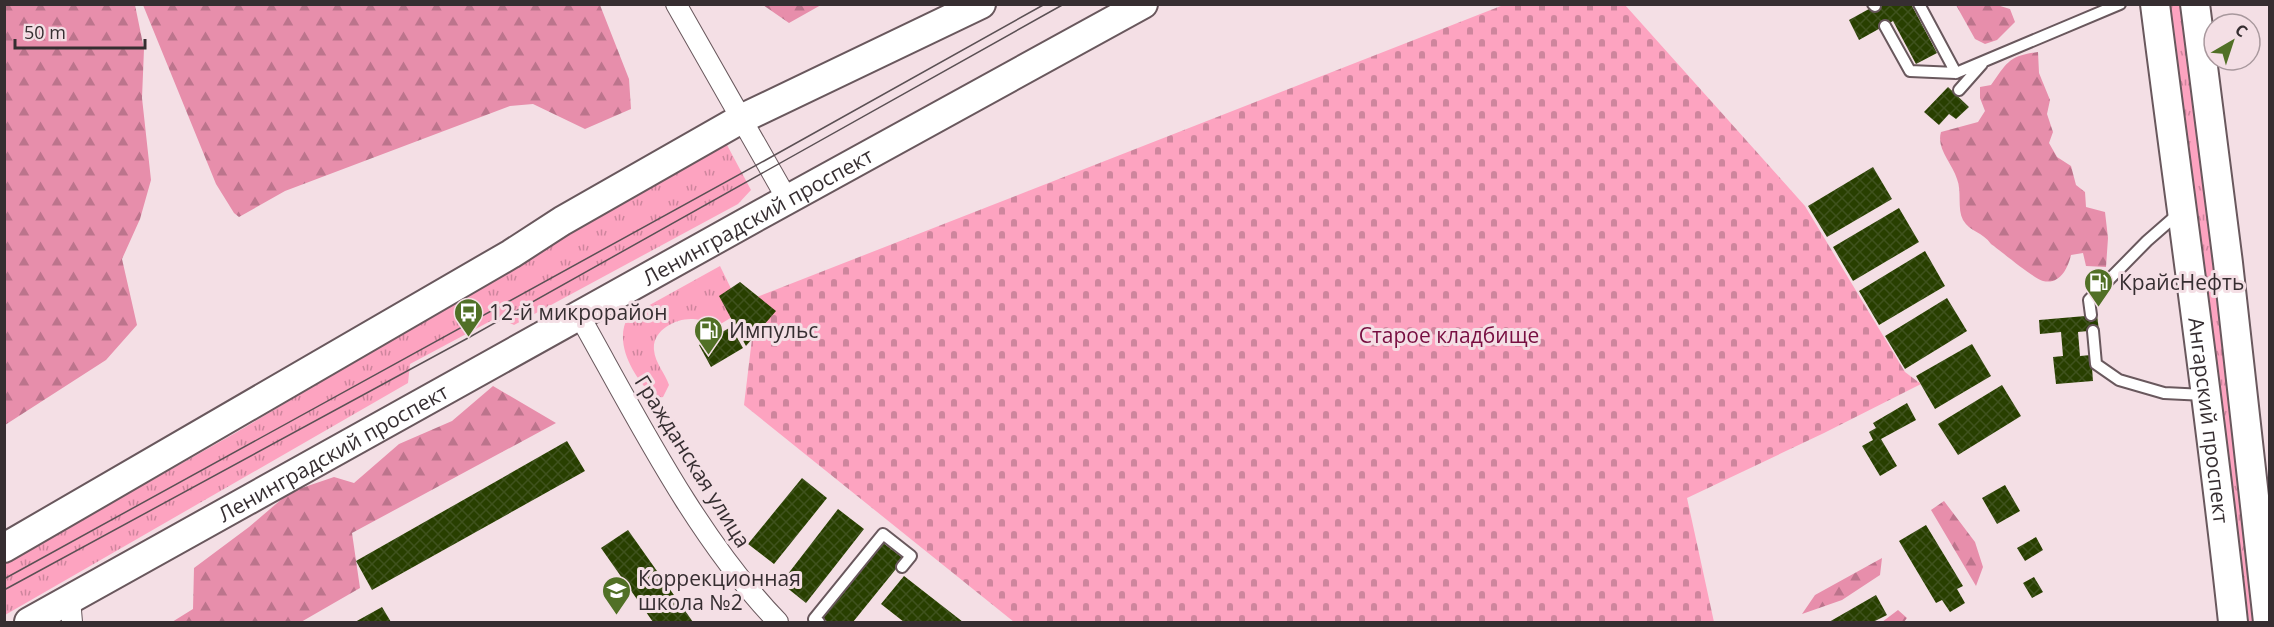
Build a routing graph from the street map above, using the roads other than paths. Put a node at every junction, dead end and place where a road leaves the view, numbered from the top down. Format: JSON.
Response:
{"nodes":[{"id":1,"x":676,"y":4,"type":"edge"},
{"id":2,"x":981,"y":4,"type":"edge"},
{"id":3,"x":1143,"y":4,"type":"edge"},
{"id":4,"x":2120,"y":4,"type":"edge"},
{"id":5,"x":2155,"y":4,"type":"edge"},
{"id":6,"x":2195,"y":4,"type":"edge"},
{"id":7,"x":1919,"y":10,"type":"edge"},
{"id":8,"x":1890,"y":28,"type":"dead end"},
{"id":9,"x":1984,"y":61,"type":"junction"},
{"id":10,"x":1956,"y":73,"type":"junction"},
{"id":11,"x":1959,"y":90,"type":"dead end"},
{"id":12,"x":741,"y":119,"type":"junction"},
{"id":13,"x":787,"y":199,"type":"junction"},
{"id":14,"x":2181,"y":211,"type":"junction"},
{"id":15,"x":579,"y":315,"type":"junction"},
{"id":16,"x":2091,"y":315,"type":"dead end"},
{"id":17,"x":2092,"y":331,"type":"dead end"},
{"id":18,"x":2205,"y":395,"type":"junction"},
{"id":19,"x":4,"y":548,"type":"edge"},
{"id":20,"x":902,"y":567,"type":"dead end"},
{"id":21,"x":71,"y":611,"type":"edge"},
{"id":22,"x":29,"y":622,"type":"edge"},
{"id":23,"x":778,"y":622,"type":"edge"},
{"id":24,"x":819,"y":622,"type":"edge"},
{"id":25,"x":2233,"y":622,"type":"edge"},
{"id":26,"x":2268,"y":622,"type":"edge"}],
"edges":[{"from":1,"to":12,"type":"street"},
{"from":2,"to":12,"type":"main road"},
{"from":3,"to":13,"type":"main road","name":"Ленинградский проспект"},
{"from":4,"to":9,"type":"lane"},
{"from":5,"to":14,"type":"main road","name":"Ангарский проспект"},
{"from":6,"to":26,"type":"main road","name":"Ангарский проспект"},
{"from":7,"to":10,"type":"lane"},
{"from":8,"to":10,"type":"lane"},
{"from":9,"to":10,"type":"lane"},
{"from":9,"to":11,"type":"lane"},
{"from":12,"to":13,"type":"street"},
{"from":12,"to":19,"type":"main road"},
{"from":13,"to":15,"type":"main road","name":"Ленинградский проспект"},
{"from":14,"to":16,"type":"lane"},
{"from":14,"to":18,"type":"main road","name":"Ангарский проспект"},
{"from":15,"to":21,"type":"main road","name":"Ленинградский проспект"},
{"from":15,"to":23,"type":"street","name":"Гражданская улица"},
{"from":17,"to":18,"type":"lane"},
{"from":18,"to":25,"type":"main road","name":"Ангарский проспект"},
{"from":20,"to":24,"type":"lane"},
{"from":21,"to":22,"type":"main road","name":"Ленинградский проспект"}]}
